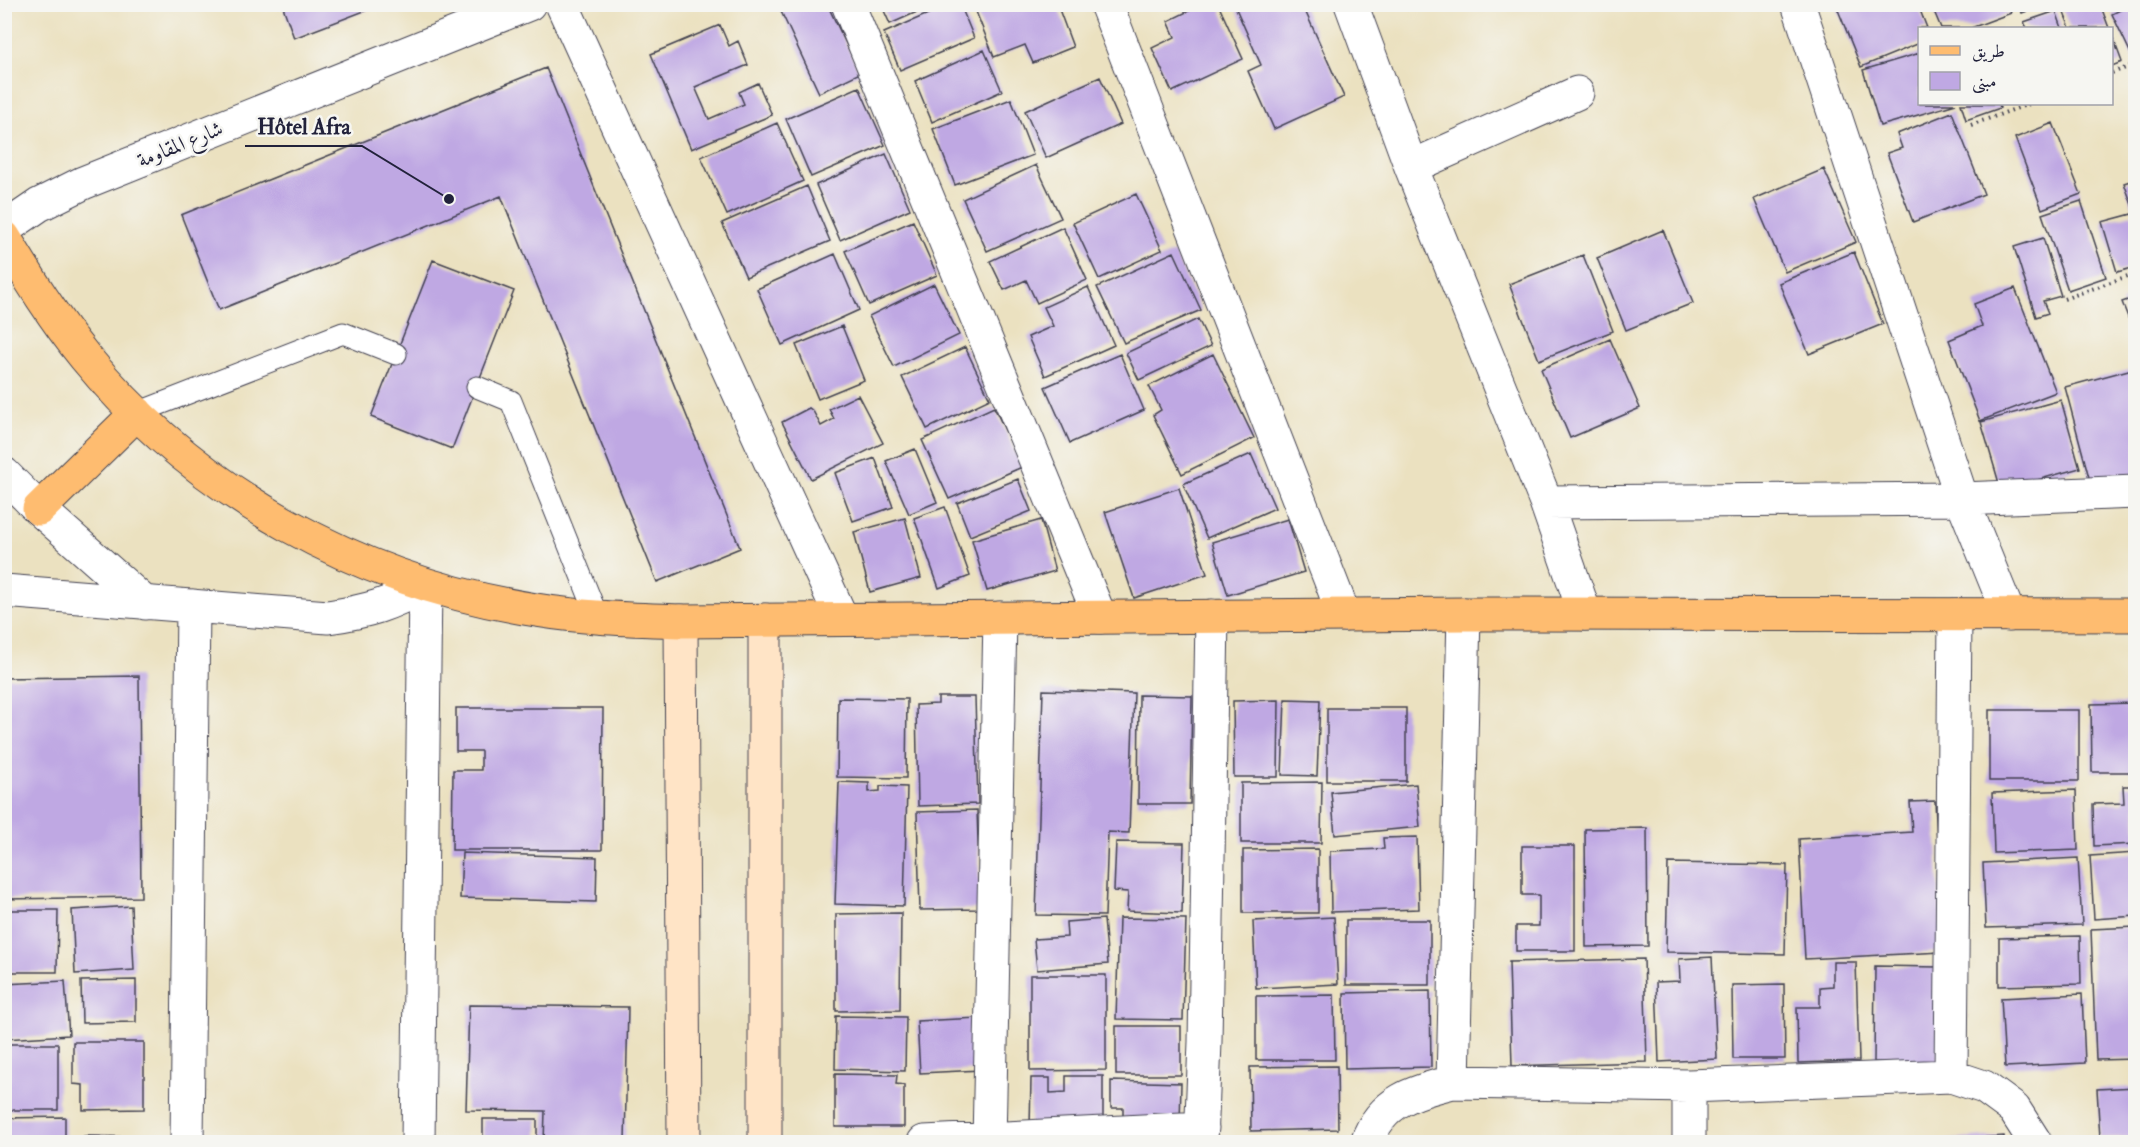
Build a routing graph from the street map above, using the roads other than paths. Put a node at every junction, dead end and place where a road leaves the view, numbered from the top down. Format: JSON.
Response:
{"nodes":[{"id":1,"x":529,"y":4,"type":"edge"},
{"id":2,"x":562,"y":4,"type":"edge"},
{"id":3,"x":848,"y":4,"type":"edge"},
{"id":4,"x":1106,"y":4,"type":"edge"},
{"id":5,"x":1351,"y":4,"type":"edge"},
{"id":6,"x":1798,"y":4,"type":"edge"},
{"id":7,"x":1577,"y":93,"type":"dead end"},
{"id":8,"x":1411,"y":167,"type":"junction"},
{"id":9,"x":4,"y":229,"type":"edge"},
{"id":10,"x":4,"y":237,"type":"edge"},
{"id":11,"x":396,"y":354,"type":"dead end"},
{"id":12,"x":477,"y":387,"type":"dead end"},
{"id":13,"x":137,"y":413,"type":"junction"},
{"id":14,"x":4,"y":474,"type":"edge"},
{"id":15,"x":2136,"y":492,"type":"edge"},
{"id":16,"x":1962,"y":499,"type":"junction"},
{"id":17,"x":1546,"y":502,"type":"junction"},
{"id":18,"x":39,"y":508,"type":"junction"},
{"id":19,"x":425,"y":585,"type":"junction"},
{"id":20,"x":4,"y":591,"type":"edge"},
{"id":21,"x":145,"y":603,"type":"junction"},
{"id":22,"x":193,"y":606,"type":"junction"},
{"id":23,"x":1464,"y":614,"type":"junction"},
{"id":24,"x":1585,"y":614,"type":"junction"},
{"id":25,"x":1344,"y":615,"type":"junction"},
{"id":26,"x":1955,"y":615,"type":"junction"},
{"id":27,"x":2009,"y":615,"type":"junction"},
{"id":28,"x":2136,"y":615,"type":"edge"},
{"id":29,"x":1212,"y":616,"type":"junction"},
{"id":30,"x":1100,"y":617,"type":"junction"},
{"id":31,"x":598,"y":618,"type":"junction"},
{"id":32,"x":1000,"y":618,"type":"junction"},
{"id":33,"x":842,"y":619,"type":"junction"},
{"id":34,"x":765,"y":620,"type":"junction"},
{"id":35,"x":681,"y":621,"type":"junction"},
{"id":36,"x":1951,"y":1076,"type":"junction"},
{"id":37,"x":1453,"y":1082,"type":"junction"},
{"id":38,"x":1689,"y":1086,"type":"junction"},
{"id":39,"x":1201,"y":1135,"type":"edge"},
{"id":40,"x":989,"y":1141,"type":"edge"},
{"id":41,"x":187,"y":1143,"type":"edge"},
{"id":42,"x":417,"y":1143,"type":"edge"},
{"id":43,"x":684,"y":1143,"type":"edge"},
{"id":44,"x":765,"y":1143,"type":"edge"},
{"id":45,"x":924,"y":1143,"type":"edge"},
{"id":46,"x":1367,"y":1143,"type":"edge"},
{"id":47,"x":1689,"y":1143,"type":"edge"},
{"id":48,"x":2035,"y":1143,"type":"edge"}],
"edges":[{"from":1,"to":9,"type":"street","name":"شارع المقاومة"},
{"from":2,"to":33,"type":"street"},
{"from":3,"to":30,"type":"street"},
{"from":4,"to":25,"type":"street"},
{"from":5,"to":8,"type":"street"},
{"from":6,"to":16,"type":"street"},
{"from":7,"to":8,"type":"street"},
{"from":8,"to":17,"type":"street"},
{"from":10,"to":13,"type":"main road"},
{"from":11,"to":13,"type":"lane"},
{"from":12,"to":31,"type":"lane"},
{"from":13,"to":18,"type":"main road"},
{"from":13,"to":19,"type":"main road"},
{"from":14,"to":18,"type":"street"},
{"from":15,"to":16,"type":"street"},
{"from":16,"to":17,"type":"street"},
{"from":16,"to":27,"type":"street"},
{"from":17,"to":24,"type":"street"},
{"from":18,"to":21,"type":"street"},
{"from":19,"to":22,"type":"street"},
{"from":19,"to":31,"type":"main road"},
{"from":19,"to":42,"type":"street"},
{"from":20,"to":21,"type":"street"},
{"from":21,"to":22,"type":"street"},
{"from":22,"to":41,"type":"street"},
{"from":23,"to":24,"type":"main road"},
{"from":23,"to":25,"type":"main road"},
{"from":23,"to":37,"type":"street"},
{"from":24,"to":26,"type":"main road"},
{"from":25,"to":29,"type":"main road"},
{"from":26,"to":27,"type":"main road"},
{"from":26,"to":36,"type":"street"},
{"from":27,"to":28,"type":"main road"},
{"from":29,"to":30,"type":"main road"},
{"from":29,"to":39,"type":"street"},
{"from":30,"to":32,"type":"main road"},
{"from":31,"to":35,"type":"main road"},
{"from":32,"to":33,"type":"main road"},
{"from":32,"to":40,"type":"street"},
{"from":33,"to":34,"type":"main road"},
{"from":34,"to":35,"type":"main road"},
{"from":34,"to":44,"type":"street"},
{"from":35,"to":43,"type":"street"},
{"from":36,"to":38,"type":"street"},
{"from":36,"to":48,"type":"street"},
{"from":37,"to":38,"type":"street"},
{"from":37,"to":46,"type":"street"},
{"from":38,"to":47,"type":"street"},
{"from":39,"to":40,"type":"street"},
{"from":40,"to":45,"type":"street"}]}
